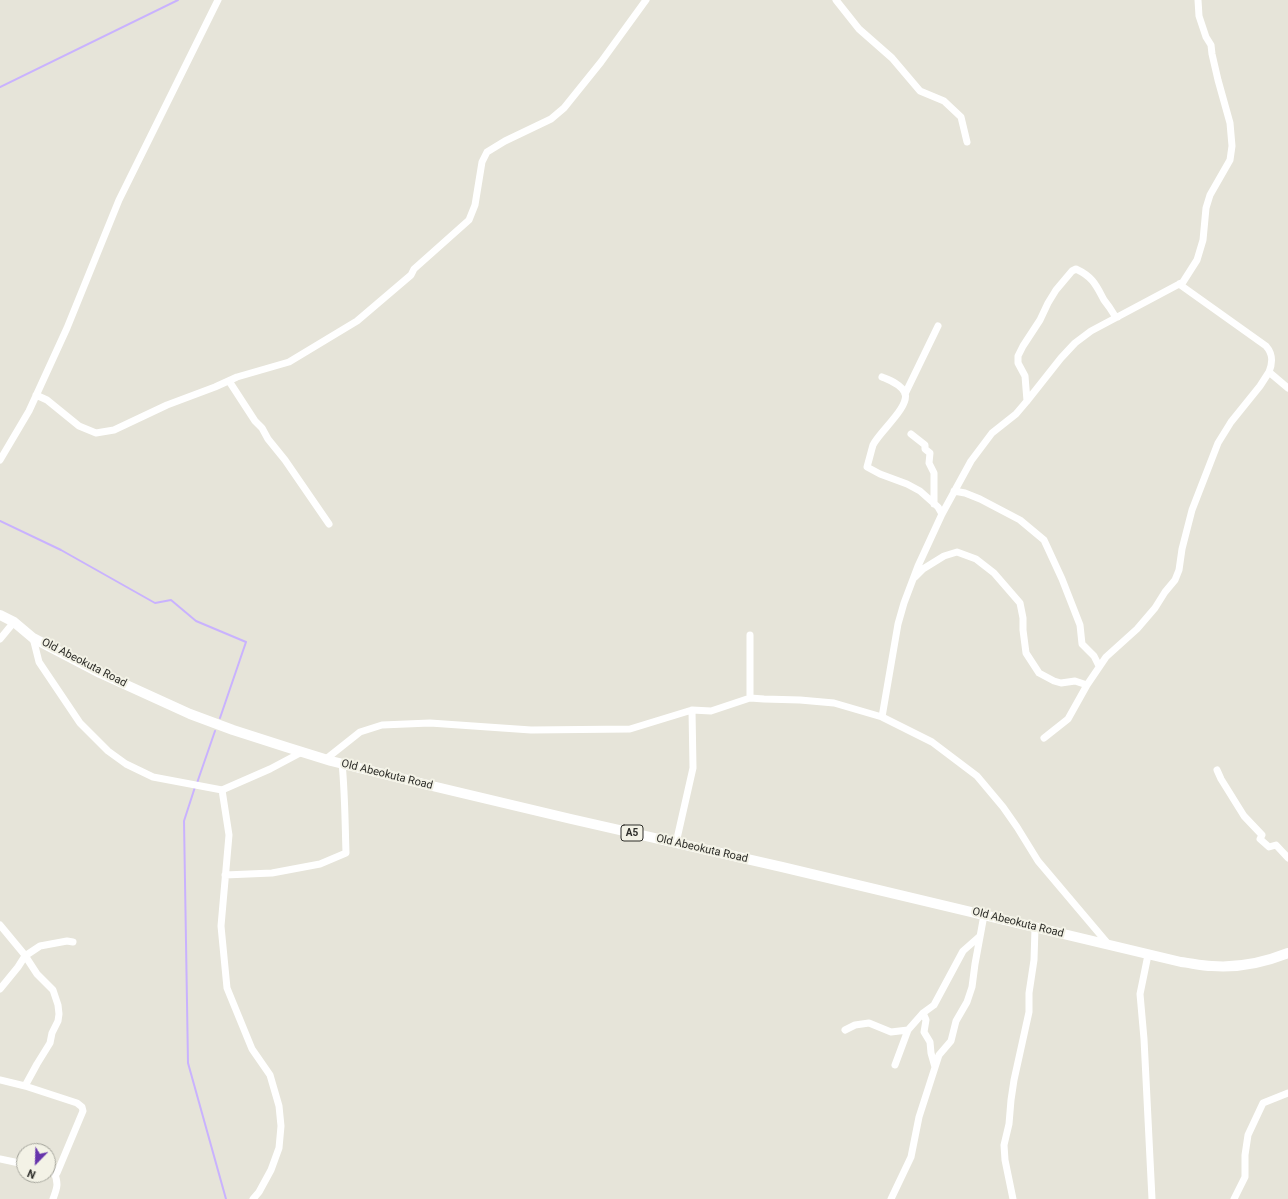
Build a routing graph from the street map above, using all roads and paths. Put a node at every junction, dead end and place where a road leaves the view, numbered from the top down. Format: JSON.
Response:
{"nodes":[{"id":1,"x":218,"y":0,"type":"edge"},
{"id":2,"x":646,"y":0,"type":"edge"},
{"id":3,"x":836,"y":0,"type":"edge"},
{"id":4,"x":1198,"y":0,"type":"edge"},
{"id":5,"x":967,"y":142,"type":"dead end"},
{"id":6,"x":1179,"y":284,"type":"junction"},
{"id":7,"x":1118,"y":317,"type":"junction"},
{"id":8,"x":938,"y":326,"type":"dead end"},
{"id":9,"x":1268,"y":372,"type":"junction"},
{"id":10,"x":882,"y":377,"type":"dead end"},
{"id":11,"x":228,"y":381,"type":"junction"},
{"id":12,"x":1288,"y":388,"type":"edge"},
{"id":13,"x":905,"y":394,"type":"junction"},
{"id":14,"x":36,"y":395,"type":"junction"},
{"id":15,"x":1027,"y":401,"type":"junction"},
{"id":16,"x":911,"y":434,"type":"dead end"},
{"id":17,"x":0,"y":460,"type":"edge"},
{"id":18,"x":954,"y":491,"type":"junction"},
{"id":19,"x":934,"y":504,"type":"junction"},
{"id":20,"x":942,"y":514,"type":"junction"},
{"id":21,"x":329,"y":524,"type":"dead end"},
{"id":22,"x":912,"y":580,"type":"junction"},
{"id":23,"x":0,"y":615,"type":"edge"},
{"id":24,"x":14,"y":622,"type":"junction"},
{"id":25,"x":750,"y":635,"type":"dead end"},
{"id":26,"x":33,"y":638,"type":"junction"},
{"id":27,"x":0,"y":639,"type":"edge"},
{"id":28,"x":1100,"y":666,"type":"junction"},
{"id":29,"x":1087,"y":685,"type":"junction"},
{"id":30,"x":750,"y":698,"type":"junction"},
{"id":31,"x":692,"y":710,"type":"junction"},
{"id":32,"x":882,"y":717,"type":"junction"},
{"id":33,"x":1044,"y":738,"type":"dead end"},
{"id":34,"x":302,"y":752,"type":"junction"},
{"id":35,"x":326,"y":759,"type":"junction"},
{"id":36,"x":342,"y":764,"type":"junction"},
{"id":37,"x":1217,"y":770,"type":"dead end"},
{"id":38,"x":222,"y":790,"type":"junction"},
{"id":39,"x":676,"y":843,"type":"junction"},
{"id":40,"x":1288,"y":858,"type":"edge"},
{"id":41,"x":225,"y":875,"type":"junction"},
{"id":42,"x":984,"y":915,"type":"junction"},
{"id":43,"x":0,"y":925,"type":"edge"},
{"id":44,"x":1035,"y":928,"type":"junction"},
{"id":45,"x":980,"y":936,"type":"junction"},
{"id":46,"x":73,"y":942,"type":"dead end"},
{"id":47,"x":1110,"y":945,"type":"junction"},
{"id":48,"x":1288,"y":953,"type":"edge"},
{"id":49,"x":1148,"y":955,"type":"junction"},
{"id":50,"x":25,"y":956,"type":"junction"},
{"id":51,"x":0,"y":989,"type":"edge"},
{"id":52,"x":923,"y":1013,"type":"junction"},
{"id":53,"x":845,"y":1030,"type":"dead end"},
{"id":54,"x":908,"y":1030,"type":"junction"},
{"id":55,"x":895,"y":1065,"type":"dead end"},
{"id":56,"x":935,"y":1067,"type":"junction"},
{"id":57,"x":0,"y":1080,"type":"edge"},
{"id":58,"x":25,"y":1086,"type":"junction"},
{"id":59,"x":1288,"y":1093,"type":"edge"},
{"id":60,"x":0,"y":1159,"type":"edge"},
{"id":61,"x":16,"y":1162,"type":"edge"},
{"id":62,"x":56,"y":1165,"type":"edge"},
{"id":63,"x":56,"y":1178,"type":"edge"},
{"id":64,"x":53,"y":1199,"type":"edge"},
{"id":65,"x":253,"y":1199,"type":"edge"},
{"id":66,"x":892,"y":1199,"type":"edge"},
{"id":67,"x":1013,"y":1199,"type":"edge"},
{"id":68,"x":1152,"y":1199,"type":"edge"},
{"id":69,"x":1234,"y":1199,"type":"edge"}],
"edges":[{"from":1,"to":14,"type":"street"},
{"from":2,"to":11,"type":"street"},
{"from":3,"to":5,"type":"street"},
{"from":4,"to":6,"type":"street"},
{"from":6,"to":7,"type":"street"},
{"from":6,"to":9,"type":"street"},
{"from":7,"to":15,"type":"street"},
{"from":7,"to":15,"type":"street"},
{"from":8,"to":13,"type":"street"},
{"from":9,"to":12,"type":"street"},
{"from":9,"to":28,"type":"street"},
{"from":10,"to":13,"type":"street"},
{"from":11,"to":14,"type":"street"},
{"from":11,"to":21,"type":"street"},
{"from":13,"to":19,"type":"street"},
{"from":14,"to":17,"type":"street"},
{"from":15,"to":18,"type":"street"},
{"from":16,"to":19,"type":"street"},
{"from":18,"to":20,"type":"street"},
{"from":18,"to":28,"type":"street"},
{"from":19,"to":20,"type":"street"},
{"from":20,"to":22,"type":"street"},
{"from":22,"to":29,"type":"street"},
{"from":22,"to":32,"type":"street"},
{"from":23,"to":24,"type":"highway","name":"Old Abeokuta Road","number":"A5"},
{"from":24,"to":26,"type":"highway","name":"Old Abeokuta Road","number":"A5"},
{"from":24,"to":27,"type":"street"},
{"from":25,"to":30,"type":"street"},
{"from":26,"to":34,"type":"highway","name":"Old Abeokuta Road","number":"A5"},
{"from":26,"to":38,"type":"street"},
{"from":28,"to":29,"type":"street"},
{"from":29,"to":33,"type":"street"},
{"from":30,"to":31,"type":"street"},
{"from":30,"to":32,"type":"street"},
{"from":31,"to":35,"type":"street"},
{"from":31,"to":39,"type":"street"},
{"from":32,"to":47,"type":"street"},
{"from":34,"to":35,"type":"highway","name":"Old Abeokuta Road","number":"A5"},
{"from":34,"to":38,"type":"street"},
{"from":35,"to":36,"type":"highway","name":"Old Abeokuta Road","number":"A5"},
{"from":36,"to":39,"type":"highway","name":"Old Abeokuta Road","number":"A5"},
{"from":36,"to":41,"type":"street"},
{"from":37,"to":40,"type":"street"},
{"from":38,"to":41,"type":"street"},
{"from":39,"to":42,"type":"highway","name":"Old Abeokuta Road","number":"A5"},
{"from":41,"to":65,"type":"street"},
{"from":42,"to":44,"type":"highway","name":"Old Abeokuta Road","number":"A5"},
{"from":42,"to":45,"type":"street"},
{"from":43,"to":50,"type":"street"},
{"from":44,"to":47,"type":"highway","name":"Old Abeokuta Road","number":"A5"},
{"from":44,"to":67,"type":"street"},
{"from":45,"to":52,"type":"street"},
{"from":45,"to":56,"type":"street"},
{"from":46,"to":50,"type":"street"},
{"from":47,"to":49,"type":"highway","name":"Old Abeokuta Road","number":"A5"},
{"from":48,"to":49,"type":"highway","name":"Old Abeokuta Road","number":"A5"},
{"from":49,"to":68,"type":"street"},
{"from":50,"to":51,"type":"street"},
{"from":50,"to":58,"type":"street"},
{"from":52,"to":54,"type":"street"},
{"from":52,"to":56,"type":"street"},
{"from":53,"to":54,"type":"street"},
{"from":54,"to":55,"type":"street"},
{"from":56,"to":66,"type":"street"},
{"from":57,"to":58,"type":"street"},
{"from":58,"to":62,"type":"street"},
{"from":59,"to":69,"type":"street"},
{"from":60,"to":61,"type":"street"},
{"from":63,"to":64,"type":"street"}]}
